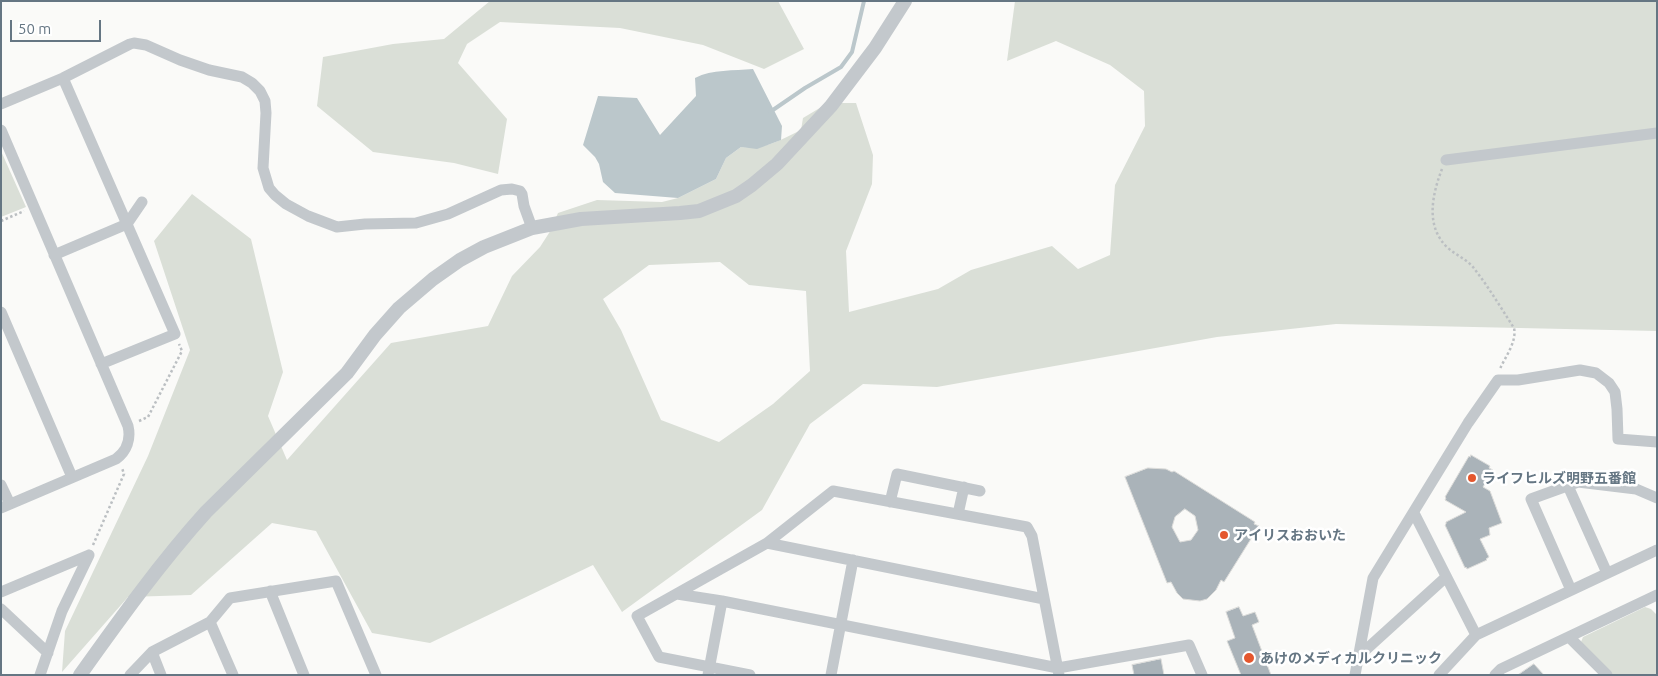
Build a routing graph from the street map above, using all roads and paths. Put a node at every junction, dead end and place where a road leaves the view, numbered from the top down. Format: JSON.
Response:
{"nodes":[{"id":1,"x":905,"y":1,"type":"edge"},
{"id":2,"x":64,"y":78,"type":"junction"},
{"id":3,"x":1,"y":104,"type":"edge"},
{"id":4,"x":1,"y":130,"type":"edge"},
{"id":5,"x":1657,"y":133,"type":"edge"},
{"id":6,"x":1446,"y":160,"type":"joint"},
{"id":7,"x":142,"y":202,"type":"dead end"},
{"id":8,"x":28,"y":209,"type":"dead end"},
{"id":9,"x":1,"y":221,"type":"edge"},
{"id":10,"x":127,"y":224,"type":"junction"},
{"id":11,"x":532,"y":228,"type":"junction"},
{"id":12,"x":54,"y":255,"type":"junction"},
{"id":13,"x":1,"y":312,"type":"edge"},
{"id":14,"x":175,"y":334,"type":"junction"},
{"id":15,"x":101,"y":364,"type":"junction"},
{"id":16,"x":1498,"y":380,"type":"junction"},
{"id":17,"x":128,"y":426,"type":"junction"},
{"id":18,"x":1657,"y":442,"type":"edge"},
{"id":19,"x":118,"y":457,"type":"junction"},
{"id":20,"x":72,"y":477,"type":"junction"},
{"id":21,"x":1,"y":485,"type":"edge"},
{"id":22,"x":1568,"y":486,"type":"junction"},
{"id":23,"x":964,"y":487,"type":"junction"},
{"id":24,"x":980,"y":490,"type":"dead end"},
{"id":25,"x":1657,"y":498,"type":"edge"},
{"id":26,"x":890,"y":502,"type":"junction"},
{"id":27,"x":5,"y":506,"type":"edge"},
{"id":28,"x":1414,"y":512,"type":"junction"},
{"id":29,"x":958,"y":514,"type":"junction"},
{"id":30,"x":768,"y":543,"type":"junction"},
{"id":31,"x":1657,"y":550,"type":"edge"},
{"id":32,"x":89,"y":555,"type":"junction"},
{"id":33,"x":853,"y":560,"type":"junction"},
{"id":34,"x":1607,"y":573,"type":"junction"},
{"id":35,"x":1446,"y":577,"type":"junction"},
{"id":36,"x":1571,"y":590,"type":"junction"},
{"id":37,"x":270,"y":591,"type":"junction"},
{"id":38,"x":1,"y":592,"type":"edge"},
{"id":39,"x":677,"y":594,"type":"junction"},
{"id":40,"x":1044,"y":598,"type":"junction"},
{"id":41,"x":1654,"y":601,"type":"edge"},
{"id":42,"x":722,"y":602,"type":"junction"},
{"id":43,"x":1,"y":609,"type":"edge"},
{"id":44,"x":210,"y":622,"type":"junction"},
{"id":45,"x":841,"y":625,"type":"junction"},
{"id":46,"x":1476,"y":635,"type":"junction"},
{"id":47,"x":1569,"y":637,"type":"junction"},
{"id":48,"x":152,"y":652,"type":"junction"},
{"id":49,"x":48,"y":653,"type":"junction"},
{"id":50,"x":1359,"y":656,"type":"junction"},
{"id":51,"x":709,"y":671,"type":"edge"},
{"id":52,"x":1058,"y":671,"type":"edge"},
{"id":53,"x":40,"y":675,"type":"edge"},
{"id":54,"x":80,"y":675,"type":"edge"},
{"id":55,"x":130,"y":675,"type":"edge"},
{"id":56,"x":161,"y":675,"type":"edge"},
{"id":57,"x":233,"y":675,"type":"edge"},
{"id":58,"x":304,"y":675,"type":"edge"},
{"id":59,"x":376,"y":675,"type":"edge"},
{"id":60,"x":750,"y":675,"type":"edge"},
{"id":61,"x":831,"y":675,"type":"edge"},
{"id":62,"x":1202,"y":675,"type":"edge"},
{"id":63,"x":1355,"y":675,"type":"edge"},
{"id":64,"x":1439,"y":675,"type":"edge"},
{"id":65,"x":1495,"y":675,"type":"edge"},
{"id":66,"x":1607,"y":675,"type":"edge"}],
"edges":[{"from":1,"to":11,"type":"street"},
{"from":2,"to":3,"type":"street"},
{"from":2,"to":10,"type":"street"},
{"from":2,"to":11,"type":"street"},
{"from":4,"to":12,"type":"street"},
{"from":5,"to":6,"type":"street"},
{"from":6,"to":16,"type":"path"},
{"from":7,"to":10,"type":"street"},
{"from":8,"to":9,"type":"path"},
{"from":10,"to":12,"type":"street"},
{"from":10,"to":14,"type":"street"},
{"from":11,"to":54,"type":"street"},
{"from":12,"to":15,"type":"street"},
{"from":13,"to":20,"type":"street"},
{"from":14,"to":15,"type":"street"},
{"from":14,"to":17,"type":"path"},
{"from":15,"to":17,"type":"street"},
{"from":16,"to":18,"type":"street"},
{"from":16,"to":28,"type":"street"},
{"from":17,"to":19,"type":"street"},
{"from":19,"to":20,"type":"street"},
{"from":19,"to":32,"type":"path"},
{"from":20,"to":27,"type":"street"},
{"from":21,"to":27,"type":"street"},
{"from":22,"to":25,"type":"street"},
{"from":22,"to":34,"type":"street"},
{"from":22,"to":36,"type":"street"},
{"from":23,"to":24,"type":"street"},
{"from":23,"to":26,"type":"street"},
{"from":23,"to":29,"type":"street"},
{"from":26,"to":29,"type":"street"},
{"from":26,"to":30,"type":"street"},
{"from":28,"to":35,"type":"street"},
{"from":28,"to":50,"type":"street"},
{"from":29,"to":40,"type":"street"},
{"from":30,"to":33,"type":"street"},
{"from":30,"to":39,"type":"street"},
{"from":31,"to":34,"type":"street"},
{"from":32,"to":38,"type":"street"},
{"from":32,"to":49,"type":"street"},
{"from":33,"to":40,"type":"street"},
{"from":33,"to":45,"type":"street"},
{"from":34,"to":36,"type":"street"},
{"from":35,"to":46,"type":"street"},
{"from":35,"to":50,"type":"street"},
{"from":36,"to":46,"type":"street"},
{"from":37,"to":44,"type":"street"},
{"from":37,"to":58,"type":"street"},
{"from":37,"to":59,"type":"street"},
{"from":39,"to":42,"type":"street"},
{"from":39,"to":51,"type":"street"},
{"from":40,"to":52,"type":"street"},
{"from":41,"to":47,"type":"street"},
{"from":42,"to":45,"type":"street"},
{"from":42,"to":51,"type":"street"},
{"from":43,"to":49,"type":"street"},
{"from":44,"to":48,"type":"street"},
{"from":44,"to":57,"type":"street"},
{"from":45,"to":52,"type":"street"},
{"from":45,"to":61,"type":"street"},
{"from":46,"to":64,"type":"street"},
{"from":47,"to":65,"type":"street"},
{"from":47,"to":66,"type":"street"},
{"from":48,"to":55,"type":"street"},
{"from":48,"to":56,"type":"street"},
{"from":49,"to":53,"type":"street"},
{"from":50,"to":63,"type":"street"},
{"from":51,"to":60,"type":"street"},
{"from":52,"to":62,"type":"street"}]}
